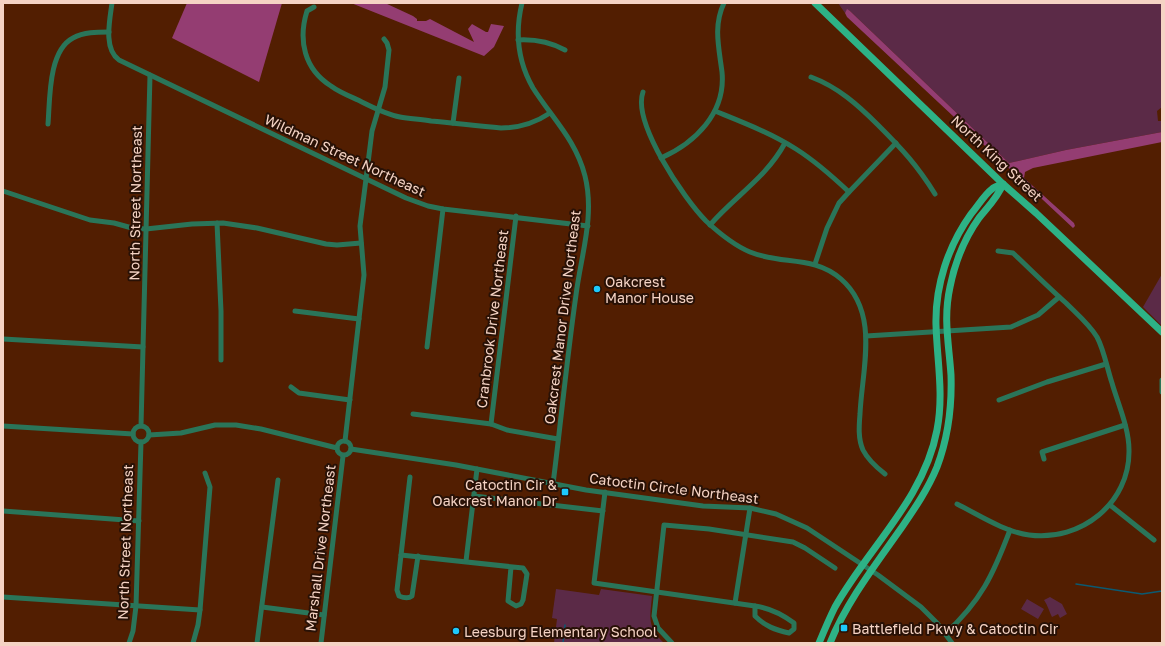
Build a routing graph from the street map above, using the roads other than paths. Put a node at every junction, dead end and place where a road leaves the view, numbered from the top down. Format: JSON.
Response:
{"nodes":[{"id":1,"x":112,"y":3,"type":"edge"},
{"id":2,"x":522,"y":3,"type":"edge"},
{"id":3,"x":724,"y":3,"type":"edge"},
{"id":4,"x":814,"y":3,"type":"edge"},
{"id":5,"x":314,"y":6,"type":"dead end"},
{"id":6,"x":109,"y":32,"type":"junction"},
{"id":7,"x":384,"y":38,"type":"dead end"},
{"id":8,"x":518,"y":40,"type":"junction"},
{"id":9,"x":565,"y":50,"type":"dead end"},
{"id":10,"x":150,"y":75,"type":"junction"},
{"id":11,"x":811,"y":77,"type":"dead end"},
{"id":12,"x":459,"y":78,"type":"dead end"},
{"id":13,"x":643,"y":92,"type":"dead end"},
{"id":14,"x":378,"y":110,"type":"junction"},
{"id":15,"x":715,"y":111,"type":"junction"},
{"id":16,"x":550,"y":113,"type":"junction"},
{"id":17,"x":453,"y":123,"type":"junction"},
{"id":18,"x":48,"y":124,"type":"dead end"},
{"id":19,"x":785,"y":143,"type":"junction"},
{"id":20,"x":896,"y":143,"type":"junction"},
{"id":21,"x":660,"y":158,"type":"junction"},
{"id":22,"x":366,"y":179,"type":"junction"},
{"id":23,"x":1003,"y":184,"type":"junction"},
{"id":24,"x":3,"y":191,"type":"edge"},
{"id":25,"x":849,"y":192,"type":"junction"},
{"id":26,"x":935,"y":194,"type":"dead end"},
{"id":27,"x":443,"y":208,"type":"junction"},
{"id":28,"x":516,"y":216,"type":"junction"},
{"id":29,"x":217,"y":223,"type":"junction"},
{"id":30,"x":710,"y":225,"type":"junction"},
{"id":31,"x":588,"y":226,"type":"junction"},
{"id":32,"x":146,"y":229,"type":"junction"},
{"id":33,"x":361,"y":243,"type":"junction"},
{"id":34,"x":998,"y":251,"type":"dead end"},
{"id":35,"x":814,"y":264,"type":"junction"},
{"id":36,"x":1059,"y":296,"type":"junction"},
{"id":37,"x":295,"y":311,"type":"dead end"},
{"id":38,"x":359,"y":318,"type":"junction"},
{"id":39,"x":946,"y":331,"type":"junction"},
{"id":40,"x":936,"y":332,"type":"junction"},
{"id":41,"x":1162,"y":332,"type":"edge"},
{"id":42,"x":866,"y":336,"type":"junction"},
{"id":43,"x":3,"y":339,"type":"edge"},
{"id":44,"x":143,"y":347,"type":"junction"},
{"id":45,"x":427,"y":347,"type":"dead end"},
{"id":46,"x":221,"y":360,"type":"dead end"},
{"id":47,"x":1106,"y":364,"type":"junction"},
{"id":48,"x":1162,"y":380,"type":"edge"},
{"id":49,"x":291,"y":387,"type":"dead end"},
{"id":50,"x":1162,"y":392,"type":"edge"},
{"id":51,"x":350,"y":400,"type":"junction"},
{"id":52,"x":999,"y":400,"type":"dead end"},
{"id":53,"x":413,"y":414,"type":"dead end"},
{"id":54,"x":491,"y":424,"type":"junction"},
{"id":55,"x":1125,"y":425,"type":"junction"},
{"id":56,"x":3,"y":426,"type":"edge"},
{"id":57,"x":141,"y":426,"type":"junction"},
{"id":58,"x":133,"y":434,"type":"junction"},
{"id":59,"x":149,"y":435,"type":"junction"},
{"id":60,"x":558,"y":439,"type":"junction"},
{"id":61,"x":345,"y":441,"type":"junction"},
{"id":62,"x":141,"y":442,"type":"junction"},
{"id":63,"x":337,"y":448,"type":"junction"},
{"id":64,"x":351,"y":449,"type":"junction"},
{"id":65,"x":343,"y":456,"type":"junction"},
{"id":66,"x":1044,"y":459,"type":"dead end"},
{"id":67,"x":477,"y":469,"type":"junction"},
{"id":68,"x":205,"y":474,"type":"dead end"},
{"id":69,"x":886,"y":474,"type":"dead end"},
{"id":70,"x":410,"y":477,"type":"dead end"},
{"id":71,"x":278,"y":480,"type":"dead end"},
{"id":72,"x":553,"y":484,"type":"junction"},
{"id":73,"x":605,"y":492,"type":"junction"},
{"id":74,"x":474,"y":496,"type":"junction"},
{"id":75,"x":957,"y":504,"type":"dead end"},
{"id":76,"x":1110,"y":505,"type":"junction"},
{"id":77,"x":750,"y":508,"type":"junction"},
{"id":78,"x":3,"y":512,"type":"edge"},
{"id":79,"x":603,"y":512,"type":"junction"},
{"id":80,"x":139,"y":521,"type":"junction"},
{"id":81,"x":1010,"y":530,"type":"junction"},
{"id":82,"x":746,"y":534,"type":"junction"},
{"id":83,"x":1154,"y":540,"type":"dead end"},
{"id":84,"x":402,"y":554,"type":"junction"},
{"id":85,"x":418,"y":556,"type":"junction"},
{"id":86,"x":466,"y":561,"type":"junction"},
{"id":87,"x":863,"y":565,"type":"junction"},
{"id":88,"x":511,"y":567,"type":"junction"},
{"id":89,"x":834,"y":568,"type":"dead end"},
{"id":90,"x":872,"y":571,"type":"junction"},
{"id":91,"x":656,"y":592,"type":"junction"},
{"id":92,"x":3,"y":597,"type":"edge"},
{"id":93,"x":735,"y":602,"type":"junction"},
{"id":94,"x":136,"y":606,"type":"junction"},
{"id":95,"x":755,"y":606,"type":"junction"},
{"id":96,"x":262,"y":607,"type":"junction"},
{"id":97,"x":200,"y":610,"type":"junction"},
{"id":98,"x":324,"y":615,"type":"junction"},
{"id":99,"x":945,"y":634,"type":"junction"},
{"id":100,"x":129,"y":643,"type":"edge"},
{"id":101,"x":193,"y":643,"type":"edge"},
{"id":102,"x":257,"y":643,"type":"edge"},
{"id":103,"x":321,"y":643,"type":"edge"},
{"id":104,"x":672,"y":643,"type":"edge"},
{"id":105,"x":819,"y":643,"type":"edge"},
{"id":106,"x":830,"y":643,"type":"edge"},
{"id":107,"x":952,"y":643,"type":"edge"}],
"edges":[{"from":1,"to":6,"type":"street"},
{"from":2,"to":8,"type":"street","name":"Oakcrest Manor Drive Northeast"},
{"from":3,"to":15,"type":"street"},
{"from":4,"to":23,"type":"main road","name":"North King Street"},
{"from":5,"to":14,"type":"street"},
{"from":6,"to":10,"type":"street"},
{"from":6,"to":18,"type":"street"},
{"from":7,"to":14,"type":"street"},
{"from":8,"to":9,"type":"street"},
{"from":8,"to":16,"type":"street","name":"Oakcrest Manor Drive Northeast"},
{"from":10,"to":22,"type":"street","name":"Wildman Street Northeast"},
{"from":10,"to":32,"type":"street","name":"North Street Northeast"},
{"from":11,"to":20,"type":"street"},
{"from":12,"to":17,"type":"street"},
{"from":13,"to":21,"type":"street"},
{"from":14,"to":17,"type":"street"},
{"from":14,"to":22,"type":"street"},
{"from":15,"to":19,"type":"street"},
{"from":15,"to":21,"type":"street"},
{"from":16,"to":17,"type":"street"},
{"from":16,"to":31,"type":"street","name":"Oakcrest Manor Drive Northeast"},
{"from":19,"to":25,"type":"street"},
{"from":19,"to":30,"type":"street"},
{"from":20,"to":25,"type":"street"},
{"from":20,"to":26,"type":"street"},
{"from":21,"to":30,"type":"street"},
{"from":22,"to":27,"type":"street","name":"Wildman Street Northeast"},
{"from":22,"to":33,"type":"street"},
{"from":23,"to":39,"type":"main road"},
{"from":23,"to":40,"type":"main road"},
{"from":23,"to":41,"type":"main road","name":"North King Street"},
{"from":24,"to":32,"type":"street"},
{"from":25,"to":35,"type":"street"},
{"from":27,"to":28,"type":"street","name":"Wildman Street Northeast"},
{"from":27,"to":45,"type":"street"},
{"from":28,"to":31,"type":"street","name":"Wildman Street Northeast"},
{"from":28,"to":54,"type":"street","name":"Cranbrook Drive Northeast"},
{"from":29,"to":32,"type":"street"},
{"from":29,"to":33,"type":"street"},
{"from":29,"to":46,"type":"street"},
{"from":30,"to":35,"type":"street"},
{"from":31,"to":60,"type":"street","name":"Oakcrest Manor Drive Northeast"},
{"from":32,"to":44,"type":"street","name":"North Street Northeast"},
{"from":33,"to":38,"type":"street"},
{"from":34,"to":36,"type":"street"},
{"from":35,"to":42,"type":"street"},
{"from":36,"to":39,"type":"street"},
{"from":36,"to":47,"type":"street"},
{"from":37,"to":38,"type":"street"},
{"from":38,"to":51,"type":"street"},
{"from":39,"to":40,"type":"street"},
{"from":39,"to":90,"type":"main road"},
{"from":40,"to":42,"type":"street"},
{"from":40,"to":87,"type":"main road"},
{"from":42,"to":69,"type":"street"},
{"from":43,"to":44,"type":"street"},
{"from":44,"to":57,"type":"street","name":"North Street Northeast"},
{"from":47,"to":52,"type":"street"},
{"from":47,"to":55,"type":"street"},
{"from":48,"to":50,"type":"street"},
{"from":49,"to":51,"type":"street"},
{"from":51,"to":61,"type":"street"},
{"from":53,"to":54,"type":"street"},
{"from":54,"to":60,"type":"street"},
{"from":55,"to":66,"type":"street"},
{"from":55,"to":76,"type":"street"},
{"from":56,"to":58,"type":"street"},
{"from":57,"to":58,"type":"street"},
{"from":57,"to":59,"type":"street"},
{"from":58,"to":62,"type":"street"},
{"from":59,"to":62,"type":"street"},
{"from":59,"to":63,"type":"street"},
{"from":60,"to":72,"type":"street","name":"Oakcrest Manor Drive Northeast"},
{"from":61,"to":63,"type":"street"},
{"from":61,"to":64,"type":"street"},
{"from":62,"to":80,"type":"street","name":"North Street Northeast"},
{"from":63,"to":65,"type":"street"},
{"from":64,"to":65,"type":"street"},
{"from":64,"to":67,"type":"street","name":"Catoctin Circle Northeast"},
{"from":65,"to":98,"type":"street","name":"Marshall Drive Northeast"},
{"from":67,"to":72,"type":"street","name":"Catoctin Circle Northeast"},
{"from":67,"to":74,"type":"street"},
{"from":68,"to":97,"type":"street"},
{"from":70,"to":84,"type":"street"},
{"from":71,"to":96,"type":"street"},
{"from":72,"to":73,"type":"street","name":"Catoctin Circle Northeast"},
{"from":73,"to":77,"type":"street","name":"Catoctin Circle Northeast"},
{"from":73,"to":79,"type":"street"},
{"from":74,"to":79,"type":"street"},
{"from":74,"to":86,"type":"street"},
{"from":75,"to":81,"type":"street"},
{"from":76,"to":81,"type":"street"},
{"from":76,"to":83,"type":"street"},
{"from":77,"to":82,"type":"street"},
{"from":77,"to":87,"type":"street","name":"Catoctin Circle Northeast"},
{"from":78,"to":80,"type":"street"},
{"from":79,"to":91,"type":"street"},
{"from":80,"to":94,"type":"street","name":"North Street Northeast"},
{"from":81,"to":99,"type":"street"},
{"from":82,"to":89,"type":"street"},
{"from":82,"to":91,"type":"street"},
{"from":82,"to":93,"type":"street"},
{"from":84,"to":85,"type":"street"},
{"from":84,"to":85,"type":"street"},
{"from":85,"to":86,"type":"street"},
{"from":86,"to":88,"type":"street"},
{"from":87,"to":90,"type":"street","name":"Catoctin Circle Northeast"},
{"from":87,"to":105,"type":"main road"},
{"from":88,"to":88,"type":"street"},
{"from":90,"to":99,"type":"street","name":"Catoctin Circle Northeast"},
{"from":90,"to":106,"type":"main road"},
{"from":91,"to":93,"type":"street"},
{"from":91,"to":104,"type":"street"},
{"from":92,"to":94,"type":"street"},
{"from":93,"to":95,"type":"street"},
{"from":94,"to":97,"type":"street"},
{"from":94,"to":100,"type":"street","name":"North Street Northeast"},
{"from":95,"to":95,"type":"street"},
{"from":96,"to":98,"type":"street"},
{"from":96,"to":102,"type":"street"},
{"from":97,"to":101,"type":"street"},
{"from":98,"to":103,"type":"street","name":"Marshall Drive Northeast"},
{"from":99,"to":107,"type":"street","name":"Catoctin Circle Northeast"}]}
